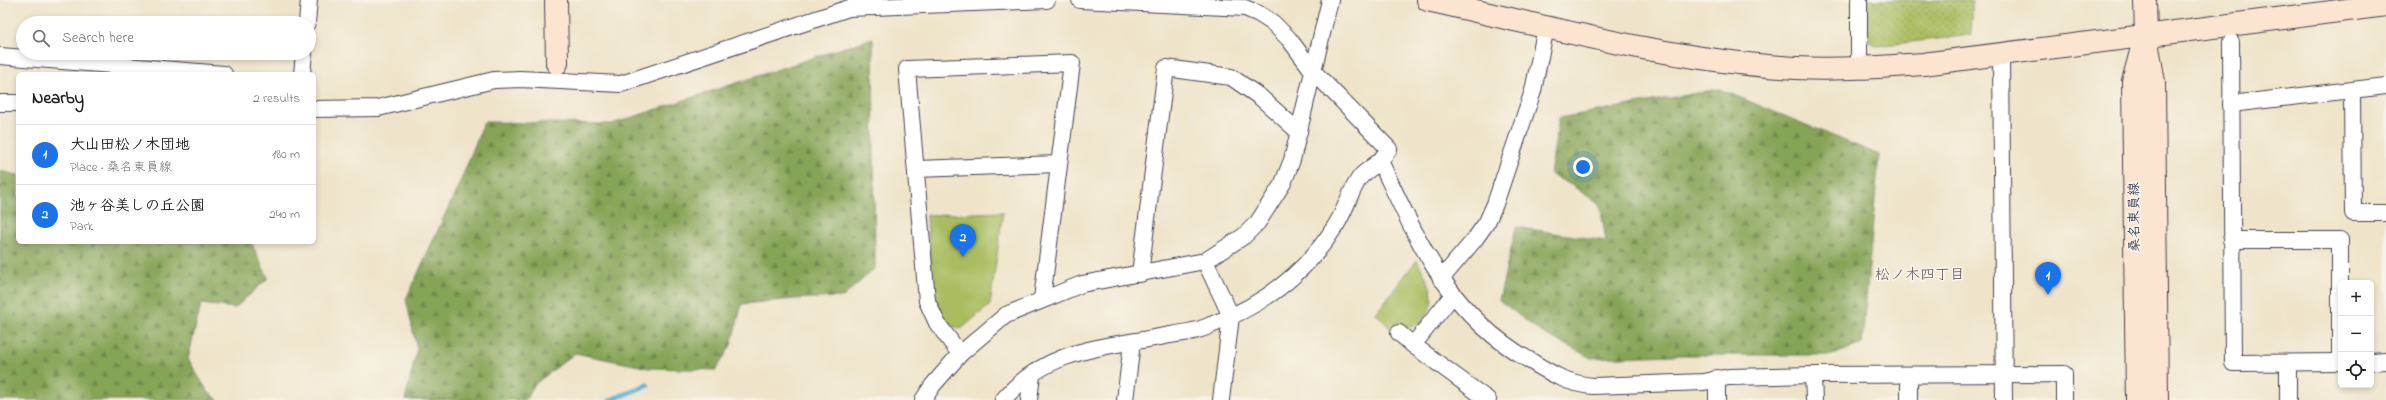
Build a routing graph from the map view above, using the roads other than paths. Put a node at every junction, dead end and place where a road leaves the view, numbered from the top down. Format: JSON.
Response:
{"nodes":[{"id":1,"x":309,"y":0,"type":"edge"},
{"id":2,"x":556,"y":0,"type":"edge"},
{"id":3,"x":1047,"y":0,"type":"edge"},
{"id":4,"x":1080,"y":0,"type":"edge"},
{"id":5,"x":1330,"y":0,"type":"edge"},
{"id":6,"x":1428,"y":0,"type":"edge"},
{"id":7,"x":1859,"y":0,"type":"edge"},
{"id":8,"x":2146,"y":0,"type":"edge"},
{"id":9,"x":2386,"y":5,"type":"edge"},
{"id":10,"x":308,"y":16,"type":"edge"},
{"id":11,"x":1546,"y":26,"type":"junction"},
{"id":12,"x":2146,"y":36,"type":"junction"},
{"id":13,"x":2231,"y":42,"type":"dead end"},
{"id":14,"x":2002,"y":53,"type":"junction"},
{"id":15,"x":0,"y":56,"type":"edge"},
{"id":16,"x":16,"y":57,"type":"edge"},
{"id":17,"x":50,"y":60,"type":"edge"},
{"id":18,"x":303,"y":60,"type":"edge"},
{"id":19,"x":556,"y":63,"type":"dead end"},
{"id":20,"x":1859,"y":68,"type":"junction"},
{"id":21,"x":1313,"y":71,"type":"junction"},
{"id":22,"x":199,"y":72,"type":"edge"},
{"id":23,"x":302,"y":72,"type":"edge"},
{"id":24,"x":2386,"y":86,"type":"edge"},
{"id":25,"x":2352,"y":91,"type":"junction"},
{"id":26,"x":0,"y":103,"type":"edge"},
{"id":27,"x":16,"y":103,"type":"edge"},
{"id":28,"x":2231,"y":104,"type":"junction"},
{"id":29,"x":316,"y":109,"type":"edge"},
{"id":30,"x":1299,"y":132,"type":"junction"},
{"id":31,"x":1380,"y":161,"type":"junction"},
{"id":32,"x":1058,"y":164,"type":"junction"},
{"id":33,"x":916,"y":169,"type":"junction"},
{"id":34,"x":2386,"y":213,"type":"edge"},
{"id":35,"x":2231,"y":240,"type":"junction"},
{"id":36,"x":1206,"y":261,"type":"junction"},
{"id":37,"x":1140,"y":274,"type":"junction"},
{"id":38,"x":1440,"y":279,"type":"junction"},
{"id":39,"x":1452,"y":296,"type":"junction"},
{"id":40,"x":1042,"y":299,"type":"junction"},
{"id":41,"x":1231,"y":316,"type":"junction"},
{"id":42,"x":1399,"y":333,"type":"dead end"},
{"id":43,"x":1132,"y":343,"type":"junction"},
{"id":44,"x":1413,"y":345,"type":"junction"},
{"id":45,"x":2341,"y":352,"type":"edge"},
{"id":46,"x":960,"y":354,"type":"junction"},
{"id":47,"x":2386,"y":361,"type":"edge"},
{"id":48,"x":2338,"y":362,"type":"edge"},
{"id":49,"x":2374,"y":362,"type":"edge"},
{"id":50,"x":2288,"y":363,"type":"junction"},
{"id":51,"x":2004,"y":374,"type":"junction"},
{"id":52,"x":1032,"y":375,"type":"junction"},
{"id":53,"x":1813,"y":375,"type":"junction"},
{"id":54,"x":1909,"y":375,"type":"junction"},
{"id":55,"x":1717,"y":378,"type":"junction"},
{"id":56,"x":923,"y":400,"type":"edge"},
{"id":57,"x":1003,"y":400,"type":"edge"},
{"id":58,"x":1029,"y":400,"type":"edge"},
{"id":59,"x":1125,"y":400,"type":"edge"},
{"id":60,"x":1221,"y":400,"type":"edge"},
{"id":61,"x":1488,"y":400,"type":"edge"},
{"id":62,"x":1717,"y":400,"type":"edge"},
{"id":63,"x":1814,"y":400,"type":"edge"},
{"id":64,"x":1909,"y":400,"type":"edge"},
{"id":65,"x":2004,"y":400,"type":"edge"},
{"id":66,"x":2064,"y":400,"type":"edge"},
{"id":67,"x":2137,"y":400,"type":"edge"},
{"id":68,"x":2157,"y":400,"type":"edge"},
{"id":69,"x":2288,"y":400,"type":"edge"}],
"edges":[{"from":1,"to":10,"type":"street"},
{"from":2,"to":19,"type":"street"},
{"from":3,"to":29,"type":"street"},
{"from":4,"to":21,"type":"street"},
{"from":5,"to":21,"type":"street"},
{"from":6,"to":11,"type":"street"},
{"from":7,"to":20,"type":"street"},
{"from":8,"to":12,"type":"street","name":"桑名東員線"},
{"from":9,"to":12,"type":"street"},
{"from":11,"to":20,"type":"street"},
{"from":11,"to":38,"type":"street"},
{"from":12,"to":14,"type":"street"},
{"from":12,"to":67,"type":"street","name":"桑名東員線"},
{"from":12,"to":68,"type":"street","name":"桑名東員線"},
{"from":13,"to":28,"type":"street"},
{"from":14,"to":20,"type":"street"},
{"from":14,"to":51,"type":"street"},
{"from":15,"to":16,"type":"street"},
{"from":17,"to":22,"type":"street"},
{"from":18,"to":23,"type":"street"},
{"from":21,"to":30,"type":"street"},
{"from":21,"to":31,"type":"street"},
{"from":24,"to":25,"type":"street"},
{"from":25,"to":28,"type":"street"},
{"from":25,"to":34,"type":"street"},
{"from":26,"to":27,"type":"street"},
{"from":28,"to":35,"type":"street"},
{"from":30,"to":36,"type":"street"},
{"from":30,"to":37,"type":"street"},
{"from":31,"to":38,"type":"street"},
{"from":31,"to":41,"type":"street"},
{"from":32,"to":33,"type":"street"},
{"from":32,"to":33,"type":"street"},
{"from":32,"to":40,"type":"street"},
{"from":33,"to":46,"type":"street"},
{"from":35,"to":45,"type":"street"},
{"from":35,"to":50,"type":"street"},
{"from":36,"to":37,"type":"street"},
{"from":36,"to":41,"type":"street"},
{"from":37,"to":40,"type":"street"},
{"from":38,"to":39,"type":"street"},
{"from":39,"to":44,"type":"street"},
{"from":39,"to":55,"type":"street"},
{"from":40,"to":46,"type":"street"},
{"from":41,"to":43,"type":"street"},
{"from":41,"to":60,"type":"street"},
{"from":42,"to":44,"type":"street"},
{"from":43,"to":52,"type":"street"},
{"from":43,"to":59,"type":"street"},
{"from":44,"to":61,"type":"street"},
{"from":46,"to":56,"type":"street"},
{"from":47,"to":49,"type":"street"},
{"from":48,"to":50,"type":"street"},
{"from":50,"to":69,"type":"street"},
{"from":51,"to":54,"type":"street"},
{"from":51,"to":65,"type":"street"},
{"from":51,"to":66,"type":"street"},
{"from":52,"to":57,"type":"street"},
{"from":52,"to":58,"type":"street"},
{"from":53,"to":54,"type":"street"},
{"from":53,"to":55,"type":"street"},
{"from":53,"to":63,"type":"street"},
{"from":54,"to":64,"type":"street"},
{"from":55,"to":62,"type":"street"}]}
